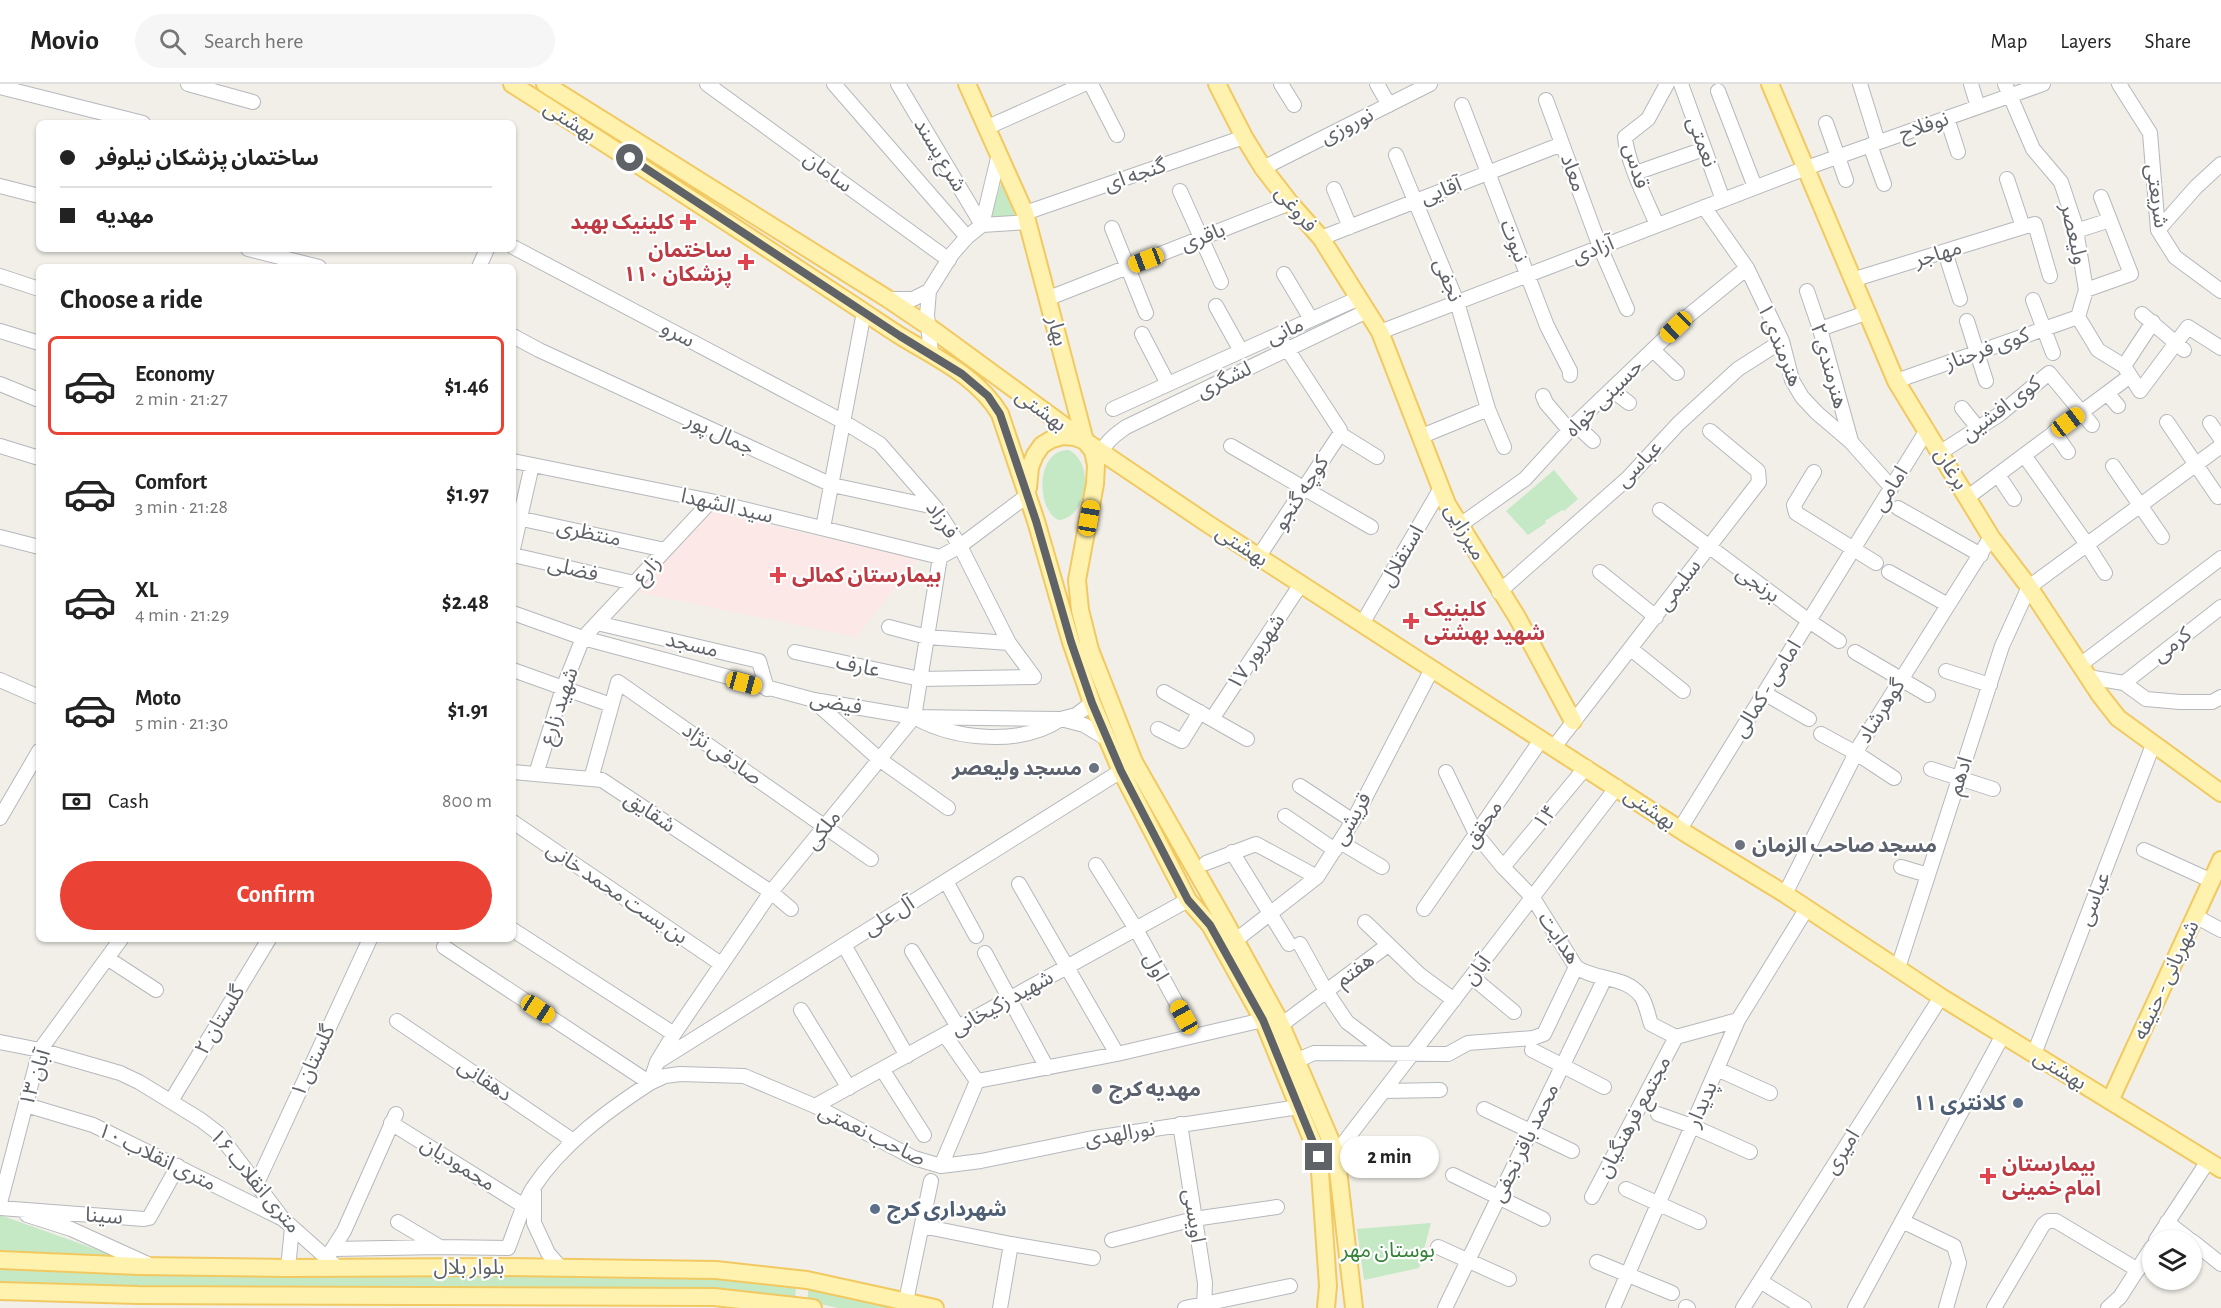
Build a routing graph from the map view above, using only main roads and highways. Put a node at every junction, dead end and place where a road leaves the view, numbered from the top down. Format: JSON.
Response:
{"nodes":[{"id":1,"x":513,"y":84,"type":"edge"},
{"id":2,"x":545,"y":84,"type":"edge"},
{"id":3,"x":967,"y":84,"type":"edge"},
{"id":4,"x":1770,"y":84,"type":"edge"},
{"id":5,"x":1221,"y":85,"type":"edge"},
{"id":6,"x":1380,"y":332,"type":"joint"},
{"id":7,"x":1085,"y":441,"type":"junction"},
{"id":8,"x":1098,"y":458,"type":"junction"},
{"id":9,"x":1028,"y":495,"type":"junction"},
{"id":10,"x":1573,"y":721,"type":"road end"},
{"id":11,"x":2221,"y":793,"type":"edge"},
{"id":12,"x":2221,"y":860,"type":"edge"},
{"id":13,"x":2110,"y":1101,"type":"junction"},
{"id":14,"x":2215,"y":1165,"type":"edge"},
{"id":15,"x":0,"y":1260,"type":"edge"},
{"id":16,"x":493,"y":1267,"type":"junction"},
{"id":17,"x":0,"y":1291,"type":"edge"},
{"id":18,"x":494,"y":1295,"type":"junction"},
{"id":19,"x":346,"y":1301,"type":"edge"},
{"id":20,"x":813,"y":1308,"type":"edge"},
{"id":21,"x":935,"y":1308,"type":"edge"},
{"id":22,"x":1326,"y":1308,"type":"edge"},
{"id":23,"x":1354,"y":1308,"type":"edge"}],
"edges":[{"from":1,"to":9,"type":"main road","name":"بهشتى"},
{"from":2,"to":7,"type":"main road","name":"بهشتى"},
{"from":3,"to":7,"type":"main road","name":"بهار"},
{"from":4,"to":11,"type":"main road","name":"برغان"},
{"from":5,"to":6,"type":"main road","name":"فروغی"},
{"from":6,"to":10,"type":"main road","name":"میرزایی"},
{"from":7,"to":8,"type":"main road","name":"بهار"},
{"from":7,"to":9,"type":"main road"},
{"from":8,"to":13,"type":"main road","name":"بهشتی"},
{"from":8,"to":23,"type":"main road"},
{"from":9,"to":22,"type":"main road","name":"بهشتى"},
{"from":12,"to":13,"type":"main road","name":"شهربانی - حنیفه"},
{"from":13,"to":14,"type":"main road","name":"بهشتی"},
{"from":15,"to":16,"type":"main road","name":"بلوار بلال"},
{"from":16,"to":18,"type":"main road"},
{"from":16,"to":21,"type":"main road","name":"بلوار بلال"},
{"from":17,"to":19,"type":"main road","name":"بلوار بلال"},
{"from":18,"to":19,"type":"main road","name":"بلوار بلال"},
{"from":18,"to":20,"type":"main road","name":"بلوار بلال"}]}
